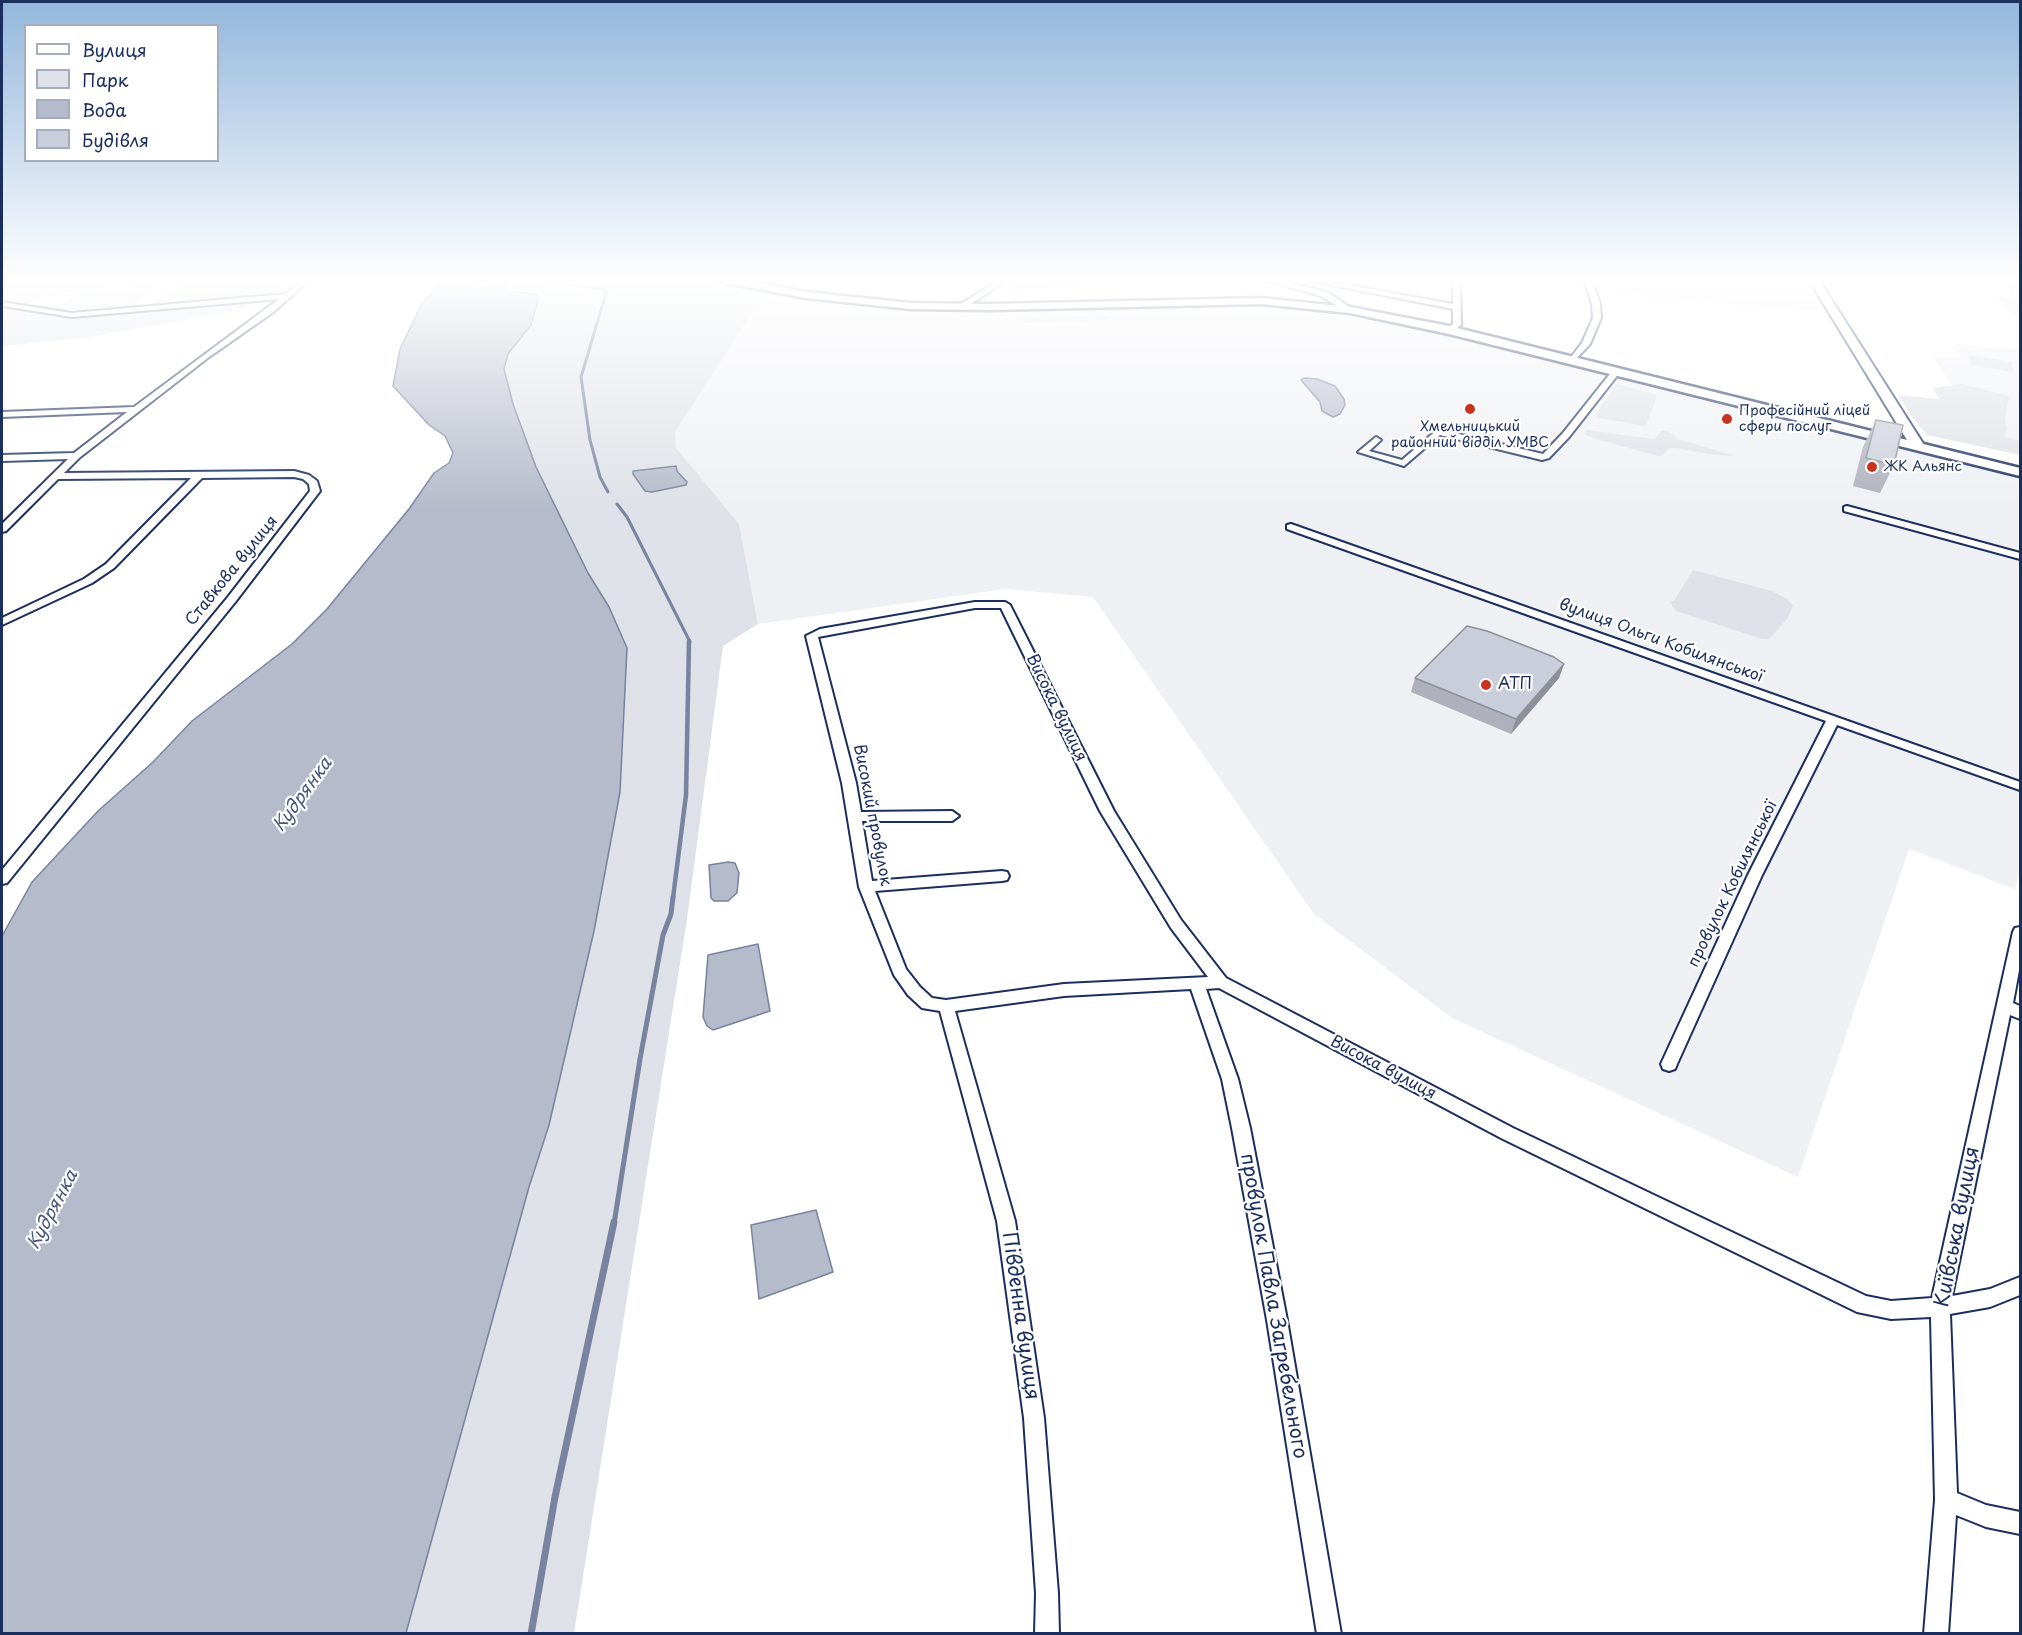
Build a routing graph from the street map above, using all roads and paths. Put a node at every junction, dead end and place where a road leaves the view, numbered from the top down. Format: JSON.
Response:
{"nodes":[{"id":1,"x":207,"y":356,"type":"edge"},
{"id":2,"x":1553,"y":356,"type":"edge"},
{"id":3,"x":1576,"y":356,"type":"edge"},
{"id":4,"x":1861,"y":356,"type":"edge"},
{"id":5,"x":1572,"y":361,"type":"junction"},
{"id":6,"x":1616,"y":372,"type":"junction"},
{"id":7,"x":137,"y":410,"type":"junction"},
{"id":8,"x":2,"y":414,"type":"edge"},
{"id":9,"x":1376,"y":440,"type":"dead end"},
{"id":10,"x":1917,"y":446,"type":"junction"},
{"id":11,"x":76,"y":456,"type":"junction"},
{"id":12,"x":2,"y":458,"type":"edge"},
{"id":13,"x":2020,"y":472,"type":"edge"},
{"id":14,"x":200,"y":475,"type":"junction"},
{"id":15,"x":54,"y":476,"type":"junction"},
{"id":16,"x":1847,"y":510,"type":"dead end"},
{"id":17,"x":1291,"y":527,"type":"dead end"},
{"id":18,"x":2,"y":529,"type":"edge"},
{"id":19,"x":2020,"y":556,"type":"edge"},
{"id":20,"x":1008,"y":610,"type":"joint"},
{"id":21,"x":2,"y":622,"type":"edge"},
{"id":22,"x":1833,"y":720,"type":"junction"},
{"id":23,"x":2020,"y":786,"type":"edge"},
{"id":24,"x":952,"y":816,"type":"dead end"},
{"id":25,"x":855,"y":817,"type":"junction"},
{"id":26,"x":1002,"y":876,"type":"dead end"},
{"id":27,"x":2,"y":879,"type":"edge"},
{"id":28,"x":866,"y":887,"type":"junction"},
{"id":29,"x":2020,"y":932,"type":"edge"},
{"id":30,"x":1221,"y":982,"type":"junction"},
{"id":31,"x":1196,"y":983,"type":"junction"},
{"id":32,"x":946,"y":1006,"type":"junction"},
{"id":33,"x":2012,"y":1009,"type":"edge"},
{"id":34,"x":1669,"y":1064,"type":"dead end"},
{"id":35,"x":2020,"y":1286,"type":"edge"},
{"id":36,"x":1940,"y":1307,"type":"junction"},
{"id":37,"x":1946,"y":1500,"type":"junction"},
{"id":38,"x":2020,"y":1523,"type":"edge"},
{"id":39,"x":1047,"y":1634,"type":"edge"},
{"id":40,"x":1329,"y":1634,"type":"edge"},
{"id":41,"x":1936,"y":1634,"type":"edge"}],
"edges":[{"from":1,"to":7,"type":"street"},
{"from":2,"to":5,"type":"main road"},
{"from":3,"to":5,"type":"street"},
{"from":4,"to":10,"type":"main road"},
{"from":5,"to":6,"type":"main road"},
{"from":6,"to":9,"type":"street"},
{"from":6,"to":10,"type":"main road"},
{"from":7,"to":8,"type":"street"},
{"from":7,"to":11,"type":"street"},
{"from":10,"to":13,"type":"main road"},
{"from":11,"to":12,"type":"street"},
{"from":11,"to":15,"type":"street"},
{"from":14,"to":15,"type":"street","name":"Ставкова вулиця"},
{"from":14,"to":21,"type":"street"},
{"from":14,"to":27,"type":"street","name":"Ставкова вулиця"},
{"from":15,"to":18,"type":"street"},
{"from":16,"to":19,"type":"street"},
{"from":17,"to":22,"type":"street","name":"вулиця Ольги Кобилянської"},
{"from":20,"to":25,"type":"street","name":"Високий провулок"},
{"from":20,"to":30,"type":"street","name":"Висока вулиця"},
{"from":22,"to":23,"type":"street","name":"вулиця Ольги Кобилянської"},
{"from":22,"to":34,"type":"street","name":"провулок Кобилянської"},
{"from":24,"to":25,"type":"street"},
{"from":25,"to":28,"type":"street","name":"Високий провулок"},
{"from":26,"to":28,"type":"street"},
{"from":28,"to":32,"type":"street","name":"Високий провулок"},
{"from":29,"to":33,"type":"street","name":"Київська вулиця"},
{"from":30,"to":31,"type":"street","name":"Високий провулок"},
{"from":30,"to":36,"type":"street","name":"Висока вулиця"},
{"from":31,"to":32,"type":"street","name":"Високий провулок"},
{"from":31,"to":40,"type":"street","name":"провулок Павла Загребельного"},
{"from":32,"to":39,"type":"street","name":"Південна вулиця"},
{"from":33,"to":36,"type":"street","name":"Київська вулиця"},
{"from":35,"to":36,"type":"street","name":"Висока вулиця"},
{"from":36,"to":37,"type":"street","name":"Київська вулиця"},
{"from":37,"to":38,"type":"street"},
{"from":37,"to":41,"type":"street","name":"Київська вулиця"}]}
